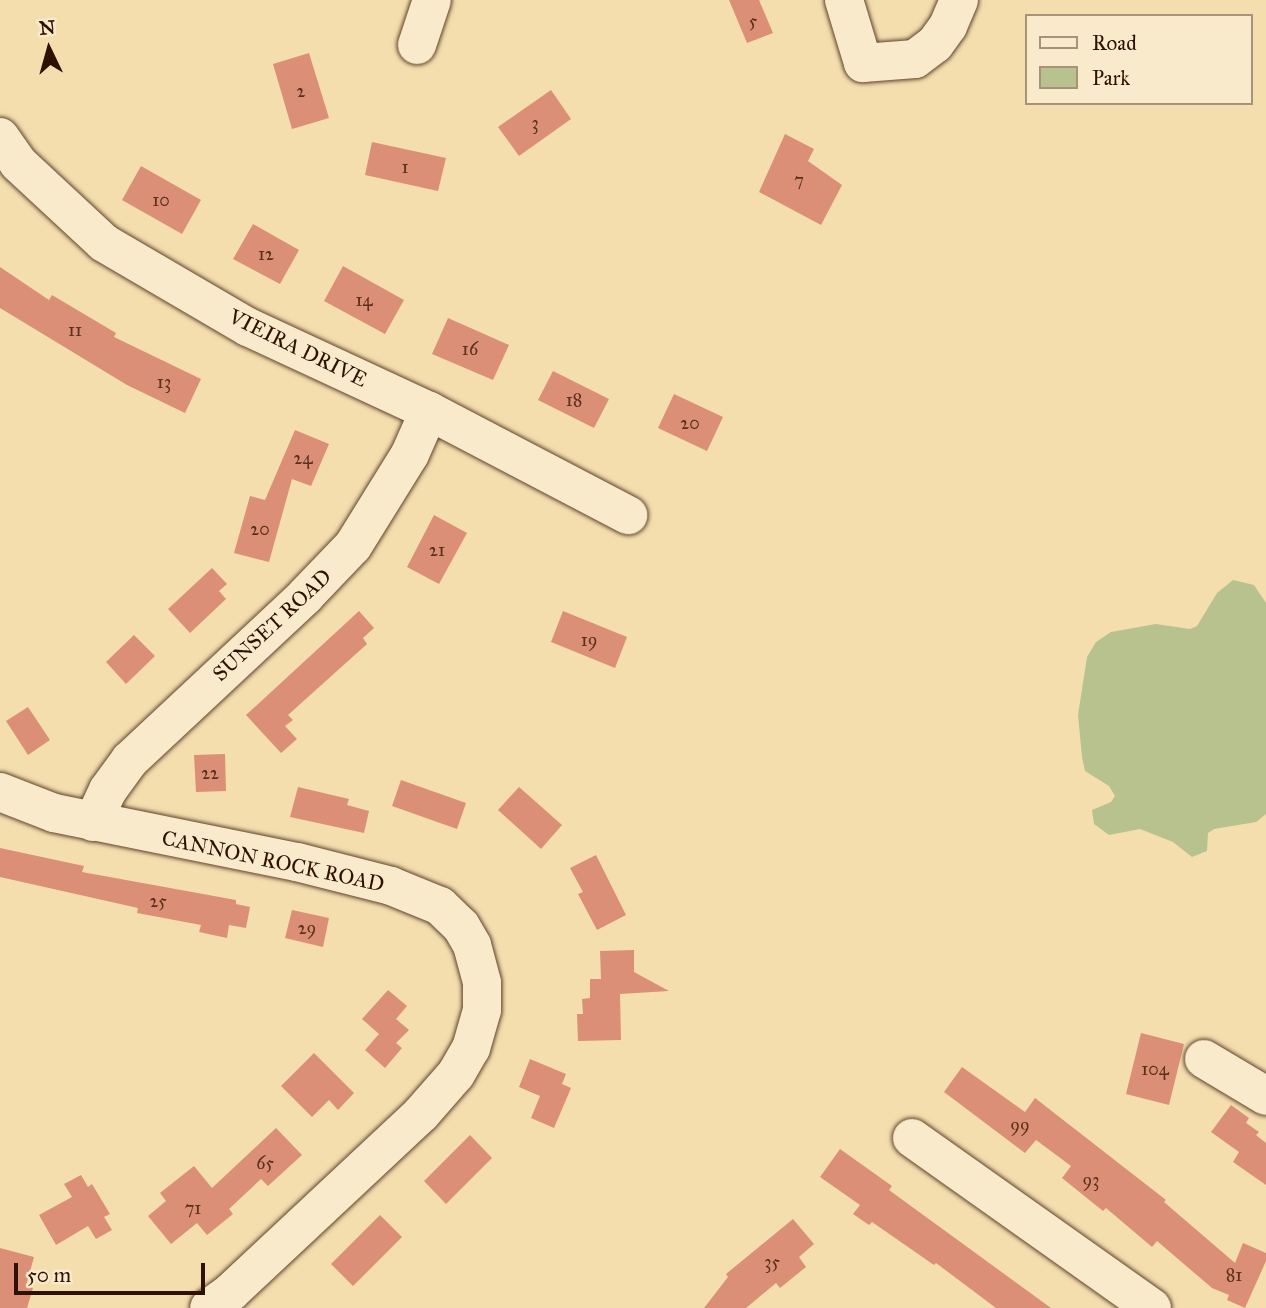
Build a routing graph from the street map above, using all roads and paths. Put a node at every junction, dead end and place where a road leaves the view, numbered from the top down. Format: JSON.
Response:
{"nodes":[{"id":1,"x":432,"y":0,"type":"edge"},
{"id":2,"x":844,"y":0,"type":"edge"},
{"id":3,"x":959,"y":0,"type":"edge"},
{"id":4,"x":417,"y":45,"type":"dead end"},
{"id":5,"x":0,"y":137,"type":"edge"},
{"id":6,"x":429,"y":411,"type":"junction"},
{"id":7,"x":628,"y":515,"type":"dead end"},
{"id":8,"x":0,"y":792,"type":"edge"},
{"id":9,"x":93,"y":822,"type":"junction"},
{"id":10,"x":1204,"y":1059,"type":"dead end"},
{"id":11,"x":1266,"y":1096,"type":"edge"},
{"id":12,"x":912,"y":1138,"type":"dead end"},
{"id":13,"x":209,"y":1308,"type":"edge"},
{"id":14,"x":1152,"y":1308,"type":"edge"}],
"edges":[{"from":1,"to":4,"type":"street"},
{"from":2,"to":3,"type":"street"},
{"from":5,"to":6,"type":"street","name":"VIEIRA DRIVE"},
{"from":6,"to":7,"type":"street","name":"VIEIRA DRIVE"},
{"from":6,"to":9,"type":"street","name":"SUNSET ROAD"},
{"from":8,"to":9,"type":"street","name":"CANNON ROCK ROAD"},
{"from":9,"to":13,"type":"street","name":"CANNON ROCK ROAD"},
{"from":10,"to":11,"type":"street"},
{"from":12,"to":14,"type":"street"}]}
